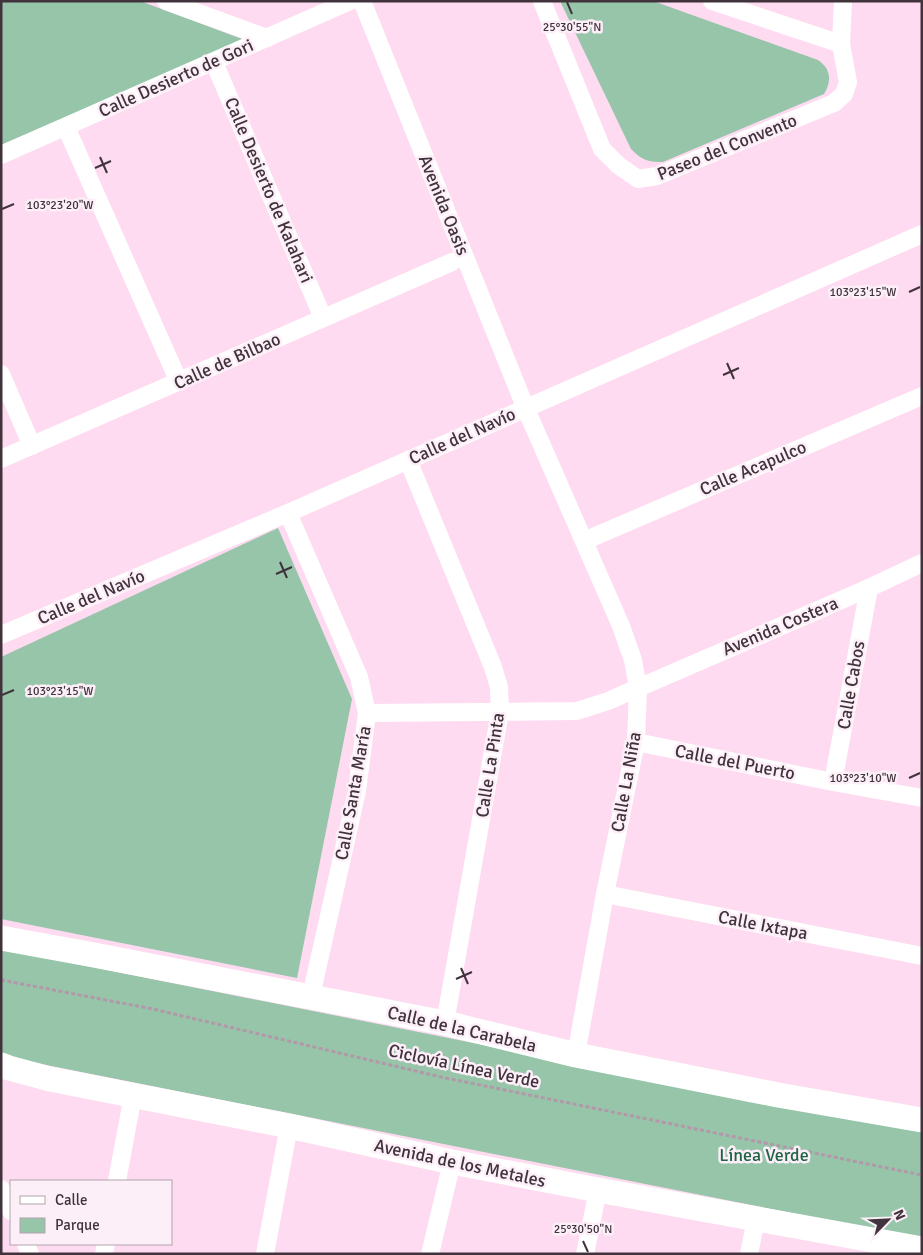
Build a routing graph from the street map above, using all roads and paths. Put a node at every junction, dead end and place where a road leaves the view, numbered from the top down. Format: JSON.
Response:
{"nodes":[{"id":1,"x":166,"y":1,"type":"edge"},
{"id":2,"x":350,"y":1,"type":"edge"},
{"id":3,"x":362,"y":1,"type":"edge"},
{"id":4,"x":542,"y":1,"type":"edge"},
{"id":5,"x":712,"y":1,"type":"edge"},
{"id":6,"x":843,"y":1,"type":"edge"},
{"id":7,"x":267,"y":38,"type":"junction"},
{"id":8,"x":841,"y":44,"type":"junction"},
{"id":9,"x":214,"y":62,"type":"junction"},
{"id":10,"x":66,"y":127,"type":"junction"},
{"id":11,"x":1,"y":155,"type":"edge"},
{"id":12,"x":922,"y":234,"type":"edge"},
{"id":13,"x":452,"y":262,"type":"dead end"},
{"id":14,"x":324,"y":318,"type":"junction"},
{"id":15,"x":1,"y":374,"type":"edge"},
{"id":16,"x":179,"y":382,"type":"junction"},
{"id":17,"x":922,"y":396,"type":"edge"},
{"id":18,"x":526,"y":409,"type":"junction"},
{"id":19,"x":32,"y":446,"type":"junction"},
{"id":20,"x":1,"y":459,"type":"edge"},
{"id":21,"x":408,"y":460,"type":"junction"},
{"id":22,"x":288,"y":513,"type":"junction"},
{"id":23,"x":584,"y":541,"type":"junction"},
{"id":24,"x":922,"y":563,"type":"edge"},
{"id":25,"x":869,"y":588,"type":"junction"},
{"id":26,"x":1,"y":635,"type":"edge"},
{"id":27,"x":638,"y":688,"type":"junction"},
{"id":28,"x":500,"y":712,"type":"junction"},
{"id":29,"x":367,"y":713,"type":"junction"},
{"id":30,"x":636,"y":742,"type":"junction"},
{"id":31,"x":833,"y":782,"type":"junction"},
{"id":32,"x":922,"y":798,"type":"edge"},
{"id":33,"x":605,"y":894,"type":"junction"},
{"id":34,"x":1,"y":938,"type":"edge"},
{"id":35,"x":922,"y":956,"type":"edge"},
{"id":36,"x":1,"y":980,"type":"edge"},
{"id":37,"x":311,"y":996,"type":"junction"},
{"id":38,"x":445,"y":1024,"type":"junction"},
{"id":39,"x":576,"y":1054,"type":"junction"},
{"id":40,"x":1,"y":1065,"type":"edge"},
{"id":41,"x":133,"y":1095,"type":"junction"},
{"id":42,"x":922,"y":1120,"type":"edge"},
{"id":43,"x":289,"y":1126,"type":"junction"},
{"id":44,"x":452,"y":1162,"type":"junction"},
{"id":45,"x":922,"y":1175,"type":"edge"},
{"id":46,"x":117,"y":1180,"type":"edge"},
{"id":47,"x":1,"y":1188,"type":"edge"},
{"id":48,"x":598,"y":1190,"type":"junction"},
{"id":49,"x":10,"y":1209,"type":"edge"},
{"id":50,"x":756,"y":1219,"type":"junction"},
{"id":51,"x":908,"y":1249,"type":"edge"},
{"id":52,"x":265,"y":1254,"type":"edge"},
{"id":53,"x":430,"y":1254,"type":"edge"},
{"id":54,"x":585,"y":1254,"type":"edge"},
{"id":55,"x":749,"y":1254,"type":"edge"}],
"edges":[{"from":1,"to":7,"type":"street"},
{"from":2,"to":7,"type":"street","name":"Calle Desierto de Gori"},
{"from":3,"to":18,"type":"street","name":"Avenida Oasis"},
{"from":4,"to":8,"type":"street","name":"Paseo del Convento"},
{"from":5,"to":8,"type":"street"},
{"from":6,"to":8,"type":"street","name":"Paseo del Convento"},
{"from":7,"to":9,"type":"street","name":"Calle Desierto de Gori"},
{"from":9,"to":10,"type":"street","name":"Calle Desierto de Gori"},
{"from":9,"to":14,"type":"street","name":"Calle Desierto de Kalahari"},
{"from":10,"to":11,"type":"street","name":"Calle Desierto de Gori"},
{"from":10,"to":16,"type":"street"},
{"from":12,"to":18,"type":"street","name":"Calle del Navío"},
{"from":13,"to":14,"type":"street","name":"Calle de Bilbao"},
{"from":14,"to":16,"type":"street","name":"Calle de Bilbao"},
{"from":15,"to":19,"type":"street"},
{"from":16,"to":19,"type":"street","name":"Calle de Bilbao"},
{"from":17,"to":23,"type":"street","name":"Calle Acapulco"},
{"from":18,"to":21,"type":"street","name":"Calle del Navío"},
{"from":18,"to":23,"type":"street","name":"Calle La Niña"},
{"from":19,"to":20,"type":"street","name":"Calle de Bilbao"},
{"from":21,"to":22,"type":"street","name":"Calle del Navío"},
{"from":21,"to":28,"type":"street","name":"Calle La Pinta"},
{"from":22,"to":26,"type":"street","name":"Calle del Navío"},
{"from":22,"to":29,"type":"street","name":"Calle Santa María"},
{"from":23,"to":27,"type":"street","name":"Calle La Niña"},
{"from":24,"to":25,"type":"street","name":"Avenida Costera"},
{"from":25,"to":27,"type":"street","name":"Avenida Costera"},
{"from":25,"to":31,"type":"street","name":"Calle Cabos"},
{"from":27,"to":28,"type":"street"},
{"from":27,"to":30,"type":"street","name":"Calle La Niña"},
{"from":28,"to":29,"type":"street"},
{"from":28,"to":38,"type":"street","name":"Calle La Pinta"},
{"from":29,"to":37,"type":"street","name":"Calle Santa María"},
{"from":30,"to":31,"type":"street","name":"Calle del Puerto"},
{"from":30,"to":33,"type":"street","name":"Calle La Niña"},
{"from":31,"to":32,"type":"street","name":"Calle del Puerto"},
{"from":33,"to":35,"type":"street","name":"Calle Ixtapa"},
{"from":33,"to":39,"type":"street","name":"Calle La Niña"},
{"from":34,"to":37,"type":"street","name":"Calle de la Carabela"},
{"from":36,"to":45,"type":"path","name":"Ciclovía Línea Verde"},
{"from":37,"to":38,"type":"street","name":"Calle de la Carabela"},
{"from":38,"to":39,"type":"street","name":"Calle de la Carabela"},
{"from":39,"to":42,"type":"street","name":"Calle de la Carabela"},
{"from":40,"to":41,"type":"street","name":"Avenida de los Metales"},
{"from":41,"to":43,"type":"street","name":"Avenida de los Metales"},
{"from":41,"to":46,"type":"street"},
{"from":43,"to":44,"type":"street","name":"Avenida de los Metales"},
{"from":43,"to":52,"type":"street"},
{"from":44,"to":48,"type":"street","name":"Avenida de los Metales"},
{"from":44,"to":53,"type":"street"},
{"from":47,"to":49,"type":"street"},
{"from":48,"to":50,"type":"street","name":"Avenida de los Metales"},
{"from":48,"to":54,"type":"street"},
{"from":50,"to":51,"type":"street","name":"Avenida de los Metales"},
{"from":50,"to":55,"type":"street"}]}
